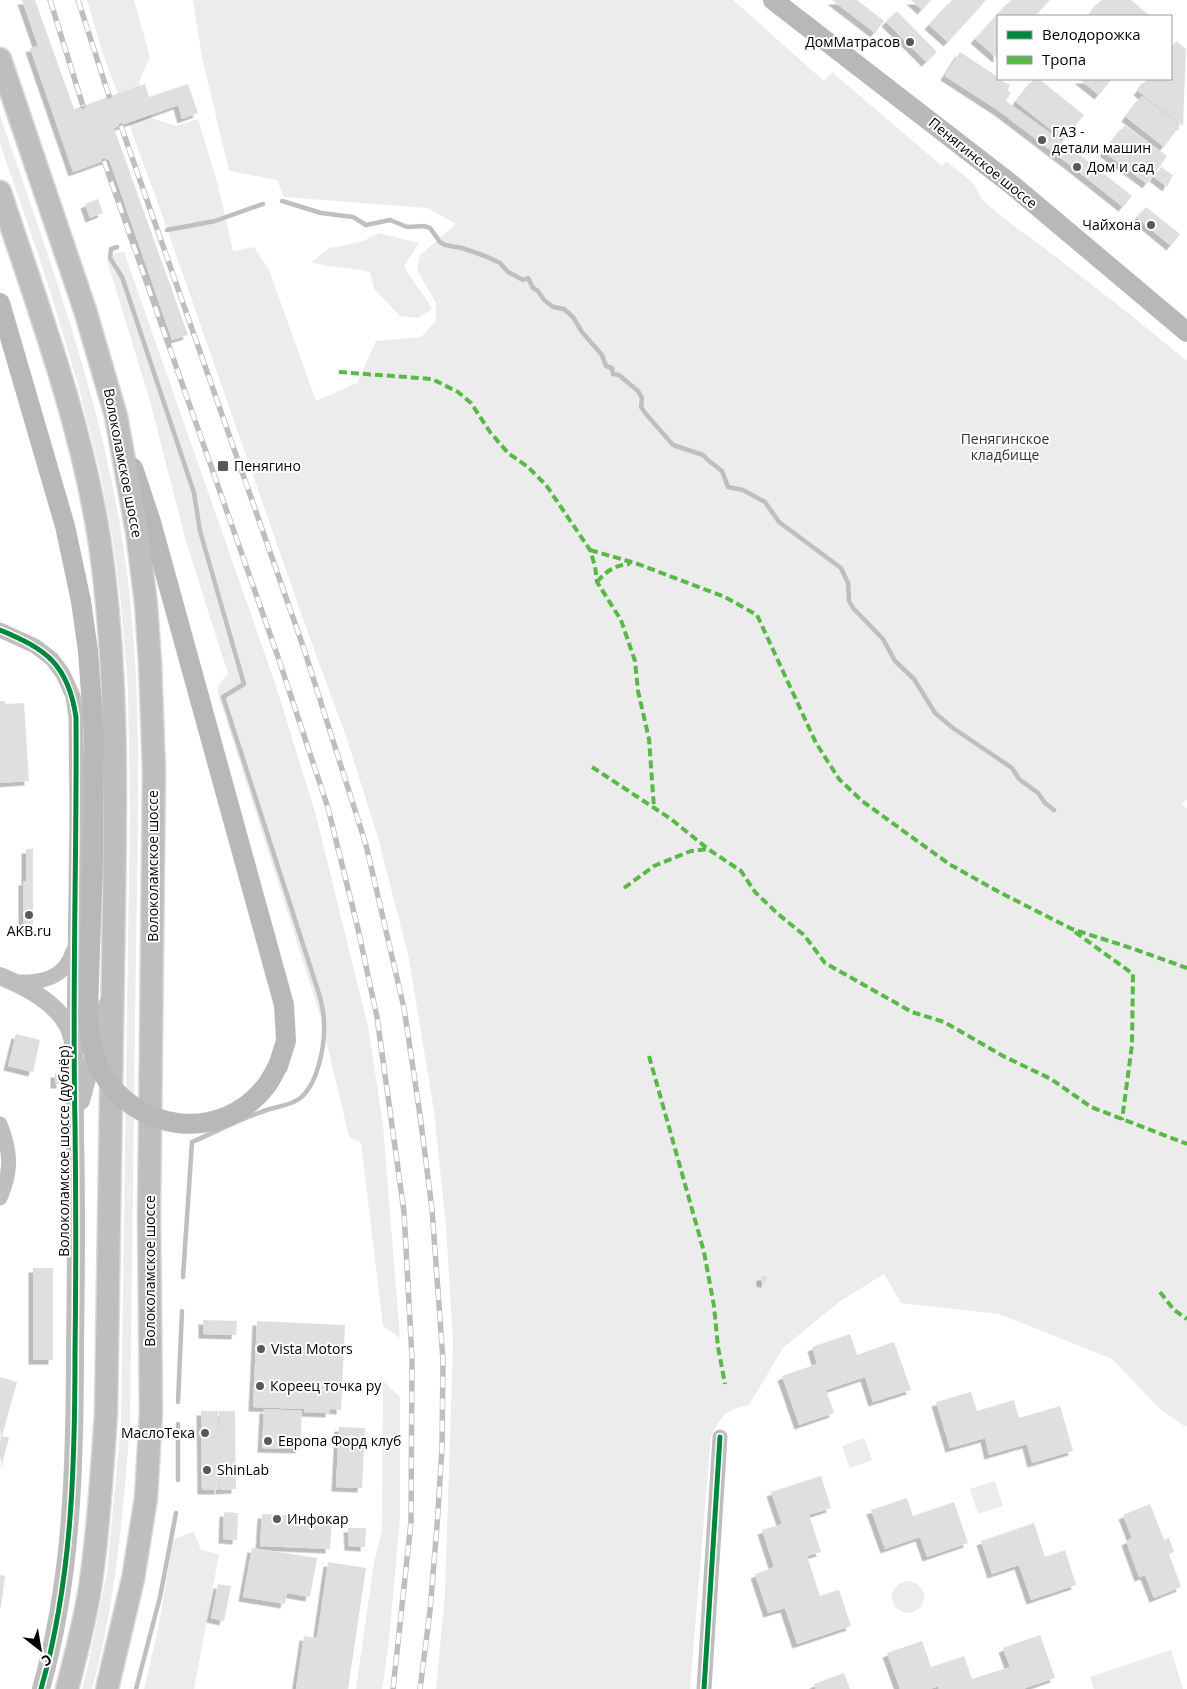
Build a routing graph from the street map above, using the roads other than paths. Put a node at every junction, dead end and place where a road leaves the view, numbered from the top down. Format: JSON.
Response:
{"nodes":[{"id":1,"x":773,"y":0,"type":"edge"},
{"id":2,"x":0,"y":60,"type":"edge"},
{"id":3,"x":0,"y":192,"type":"edge"},
{"id":4,"x":0,"y":216,"type":"edge"},
{"id":5,"x":24,"y":266,"type":"junction"},
{"id":6,"x":0,"y":303,"type":"edge"},
{"id":7,"x":1187,"y":332,"type":"edge"},
{"id":8,"x":116,"y":416,"type":"junction"},
{"id":9,"x":0,"y":630,"type":"edge"},
{"id":10,"x":75,"y":945,"type":"junction"},
{"id":11,"x":8,"y":979,"type":"edge"},
{"id":12,"x":112,"y":986,"type":"junction"},
{"id":13,"x":74,"y":1047,"type":"junction"},
{"id":14,"x":75,"y":1123,"type":"junction"},
{"id":15,"x":0,"y":1124,"type":"edge"},
{"id":16,"x":0,"y":1198,"type":"edge"},
{"id":17,"x":720,"y":1437,"type":"dead end"},
{"id":18,"x":41,"y":1689,"type":"edge"},
{"id":19,"x":67,"y":1689,"type":"edge"},
{"id":20,"x":107,"y":1689,"type":"edge"},
{"id":21,"x":704,"y":1689,"type":"edge"}],
"edges":[{"from":1,"to":7,"type":"main road","name":"Пенягинское шоссе"},
{"from":2,"to":8,"type":"main road","name":"Волоколамское шоссе"},
{"from":3,"to":5,"type":"main road"},
{"from":4,"to":5,"type":"main road"},
{"from":5,"to":12,"type":"main road"},
{"from":6,"to":8,"type":"main road","bridge":true},
{"from":8,"to":20,"type":"main road","name":"Волоколамское шоссе"},
{"from":9,"to":10,"type":"street","name":"Волоколамское шоссе (дублёр)"},
{"from":10,"to":11,"type":"street"},
{"from":10,"to":13,"type":"street","name":"Волоколамское шоссе (дублёр)"},
{"from":11,"to":13,"type":"street"},
{"from":12,"to":14,"type":"street"},
{"from":12,"to":19,"type":"main road"},
{"from":13,"to":14,"type":"street","name":"Волоколамское шоссе (дублёр)"},
{"from":14,"to":18,"type":"street","name":"Волоколамское шоссе (дублёр)"},
{"from":15,"to":16,"type":"street"},
{"from":17,"to":21,"type":"street"}]}
